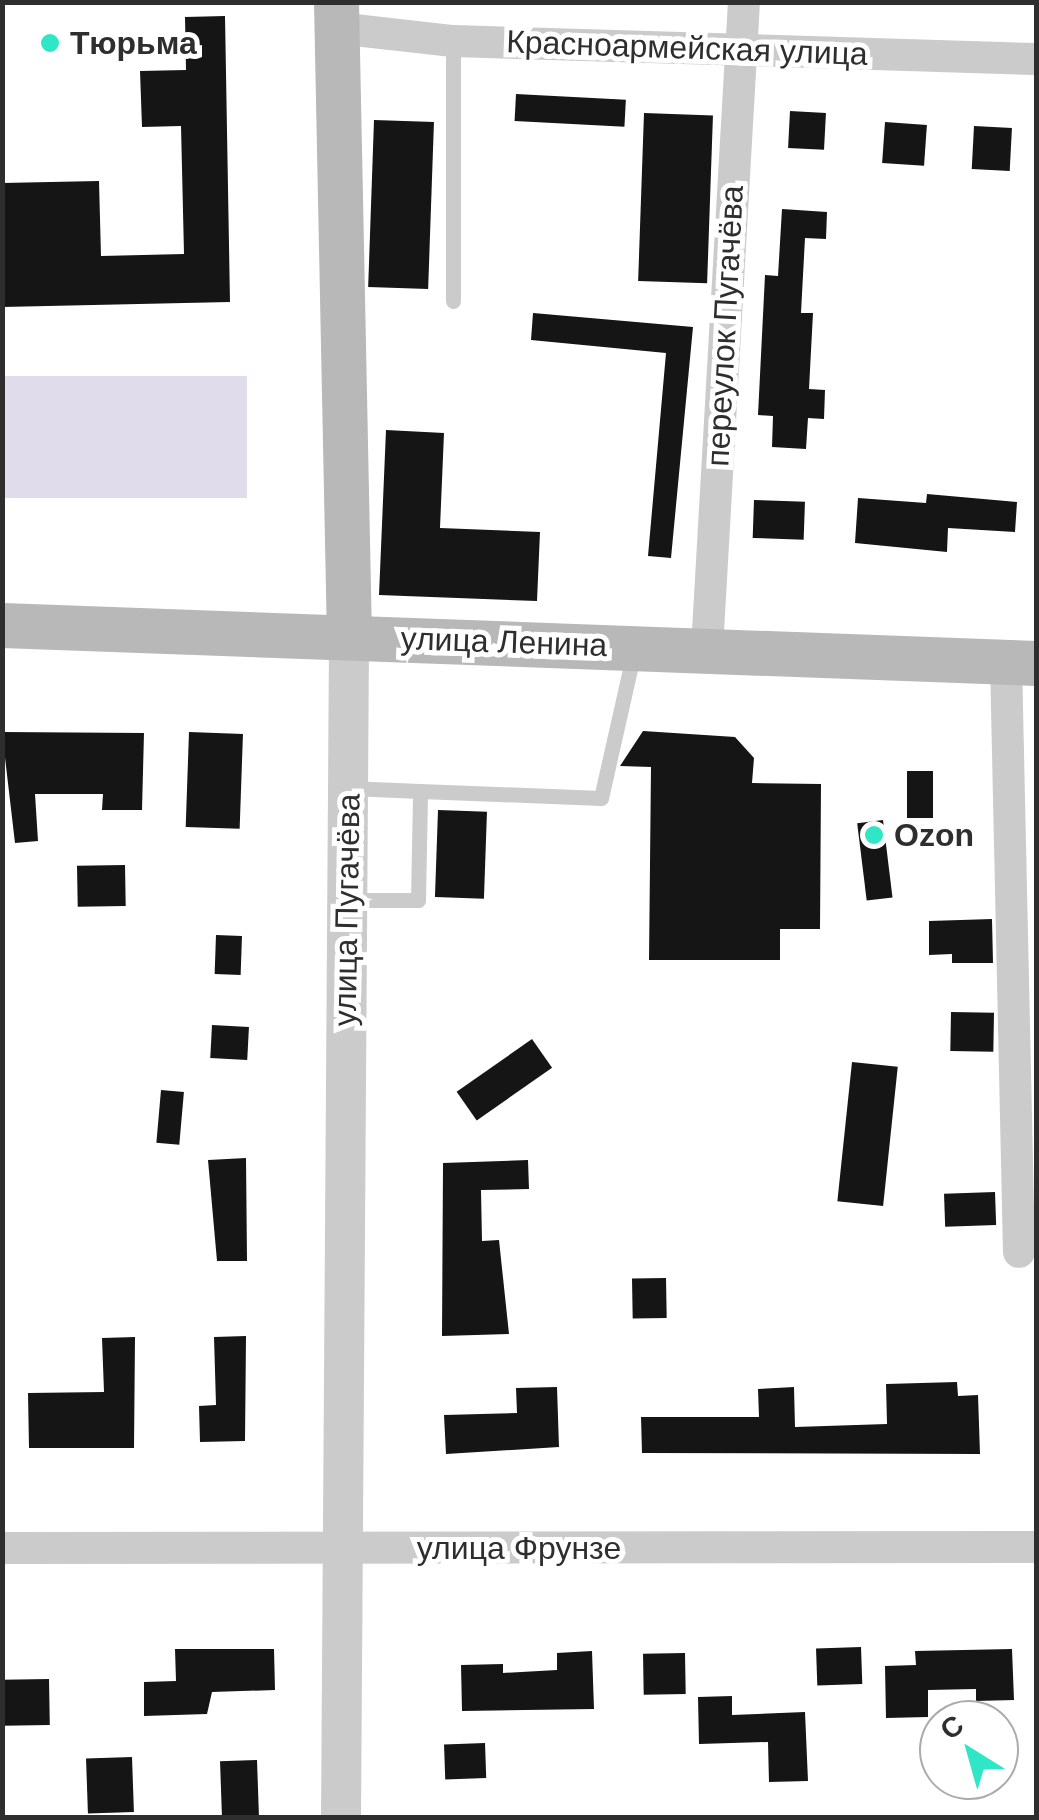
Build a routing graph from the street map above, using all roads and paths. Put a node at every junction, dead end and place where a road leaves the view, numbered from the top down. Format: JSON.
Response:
{"nodes":[{"id":1,"x":744,"y":2,"type":"edge"},
{"id":2,"x":337,"y":15,"type":"edge"},
{"id":3,"x":453,"y":40,"type":"junction"},
{"id":4,"x":740,"y":50,"type":"junction"},
{"id":5,"x":1036,"y":59,"type":"edge"},
{"id":6,"x":453,"y":301,"type":"dead end"},
{"id":7,"x":2,"y":625,"type":"edge"},
{"id":8,"x":349,"y":638,"type":"junction"},
{"id":9,"x":635,"y":647,"type":"junction"},
{"id":10,"x":707,"y":649,"type":"junction"},
{"id":11,"x":1022,"y":662,"type":"edge"},
{"id":12,"x":348,"y":788,"type":"junction"},
{"id":13,"x":420,"y":791,"type":"junction"},
{"id":14,"x":347,"y":900,"type":"junction"},
{"id":15,"x":1019,"y":1252,"type":"dead end"},
{"id":16,"x":1036,"y":1547,"type":"edge"},
{"id":17,"x":2,"y":1548,"type":"edge"},
{"id":18,"x":342,"y":1549,"type":"junction"},
{"id":19,"x":341,"y":1818,"type":"edge"}],
"edges":[{"from":1,"to":4,"type":"street","name":"переулок Пугачёва"},
{"from":2,"to":3,"type":"street","name":"Красноармейская улица"},
{"from":2,"to":8,"type":"main road","name":"улица Пугачёва"},
{"from":3,"to":4,"type":"street","name":"Красноармейская улица"},
{"from":3,"to":6,"type":"lane"},
{"from":4,"to":5,"type":"street","name":"Красноармейская улица"},
{"from":4,"to":10,"type":"street","name":"переулок Пугачёва"},
{"from":7,"to":8,"type":"main road","name":"улица Ленина"},
{"from":8,"to":9,"type":"main road","name":"улица Ленина"},
{"from":8,"to":12,"type":"street","name":"улица Пугачёва"},
{"from":9,"to":10,"type":"main road","name":"улица Ленина"},
{"from":9,"to":13,"type":"lane"},
{"from":10,"to":11,"type":"main road","name":"улица Ленина"},
{"from":11,"to":15,"type":"street","name":"улица Ленина"},
{"from":12,"to":13,"type":"lane"},
{"from":12,"to":14,"type":"street","name":"улица Пугачёва"},
{"from":13,"to":14,"type":"lane"},
{"from":14,"to":18,"type":"street","name":"улица Пугачёва"},
{"from":16,"to":18,"type":"street","name":"улица Фрунзе"},
{"from":17,"to":18,"type":"street","name":"улица Фрунзе"},
{"from":18,"to":19,"type":"street","name":"улица Пугачёва"}]}
